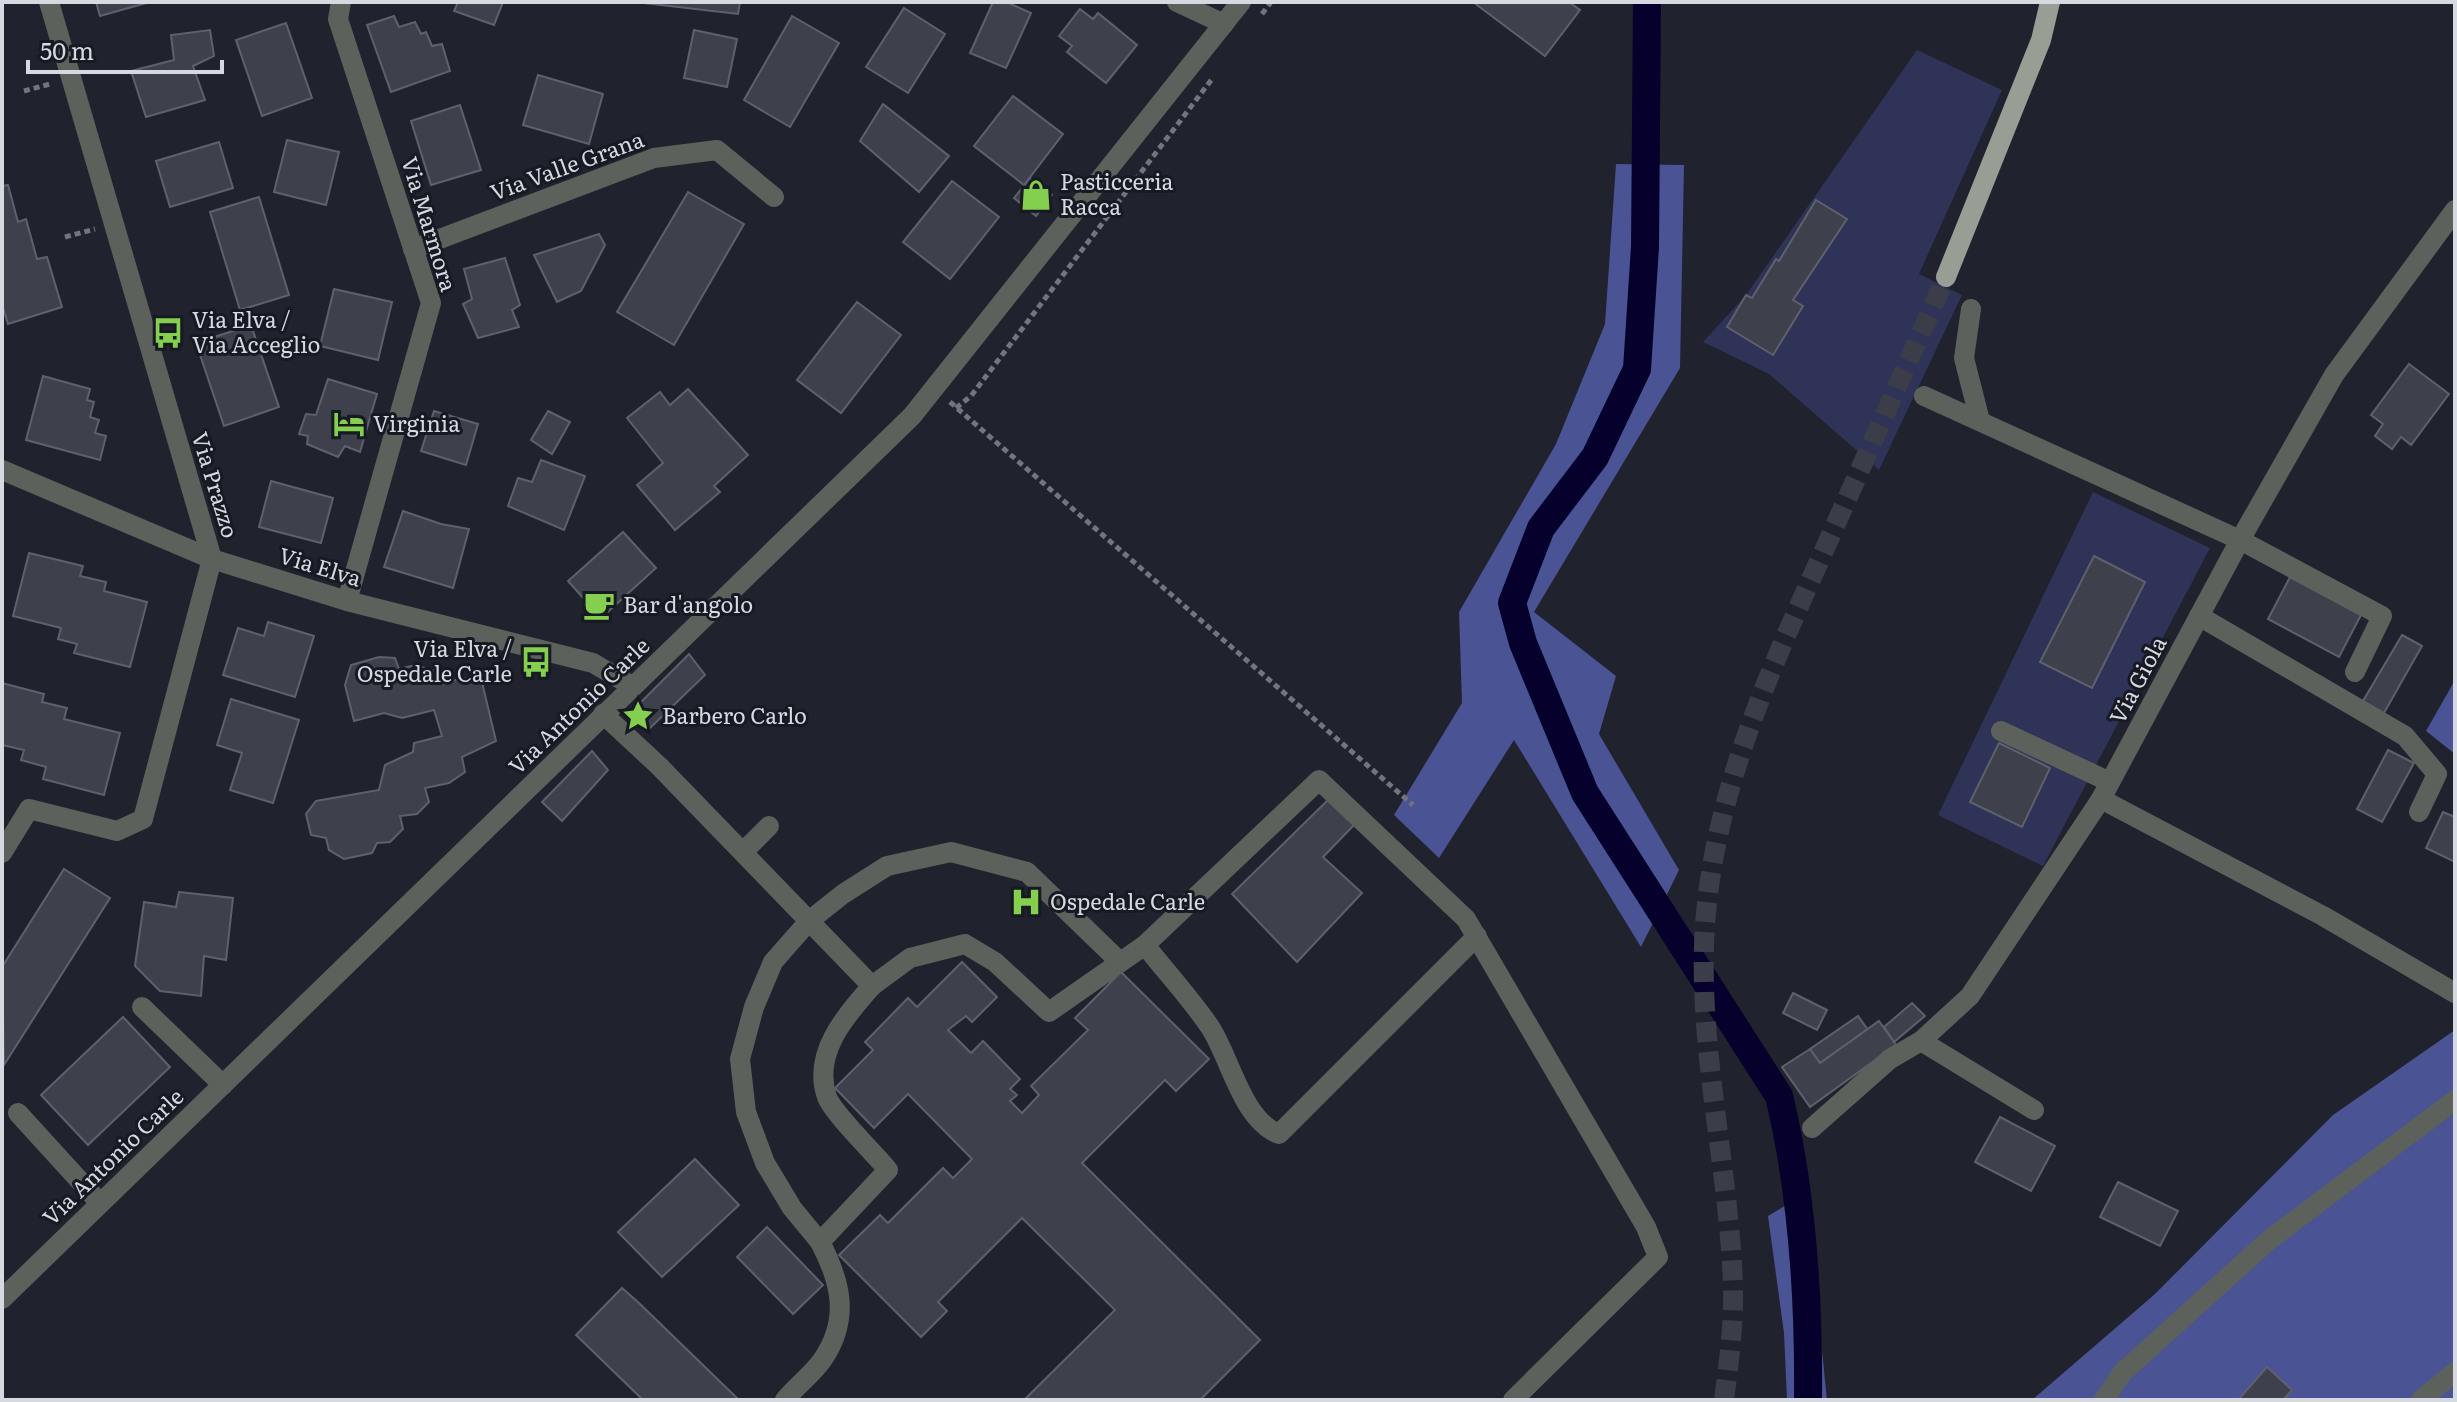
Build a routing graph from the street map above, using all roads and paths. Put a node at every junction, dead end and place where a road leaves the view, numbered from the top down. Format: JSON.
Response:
{"nodes":[{"id":1,"x":49,"y":2,"type":"edge"},
{"id":2,"x":341,"y":2,"type":"edge"},
{"id":3,"x":1177,"y":2,"type":"edge"},
{"id":4,"x":1241,"y":2,"type":"edge"},
{"id":5,"x":1271,"y":2,"type":"edge"},
{"id":6,"x":2050,"y":2,"type":"edge"},
{"id":7,"x":1261,"y":15,"type":"dead end"},
{"id":8,"x":1224,"y":24,"type":"junction"},
{"id":9,"x":1213,"y":78,"type":"dead end"},
{"id":10,"x":774,"y":197,"type":"dead end"},
{"id":11,"x":2455,"y":210,"type":"edge"},
{"id":12,"x":2448,"y":236,"type":"edge"},
{"id":13,"x":413,"y":249,"type":"junction"},
{"id":14,"x":1946,"y":277,"type":"tunnel mouth"},
{"id":15,"x":1971,"y":309,"type":"dead end"},
{"id":16,"x":934,"y":389,"type":"junction"},
{"id":17,"x":1924,"y":396,"type":"dead end"},
{"id":18,"x":956,"y":408,"type":"junction"},
{"id":19,"x":1980,"y":421,"type":"junction"},
{"id":20,"x":2,"y":470,"type":"edge"},
{"id":21,"x":2240,"y":540,"type":"junction"},
{"id":22,"x":212,"y":559,"type":"junction"},
{"id":23,"x":347,"y":601,"type":"junction"},
{"id":24,"x":2199,"y":616,"type":"junction"},
{"id":25,"x":2355,"y":672,"type":"dead end"},
{"id":26,"x":632,"y":686,"type":"junction"},
{"id":27,"x":603,"y":714,"type":"junction"},
{"id":28,"x":2001,"y":731,"type":"dead end"},
{"id":29,"x":2106,"y":790,"type":"junction"},
{"id":30,"x":1413,"y":805,"type":"dead end"},
{"id":31,"x":2419,"y":812,"type":"dead end"},
{"id":32,"x":769,"y":826,"type":"dead end"},
{"id":33,"x":743,"y":852,"type":"junction"},
{"id":34,"x":2,"y":853,"type":"edge"},
{"id":35,"x":809,"y":921,"type":"junction"},
{"id":36,"x":1477,"y":936,"type":"junction"},
{"id":37,"x":1145,"y":945,"type":"junction"},
{"id":38,"x":1120,"y":962,"type":"junction"},
{"id":39,"x":872,"y":986,"type":"junction"},
{"id":40,"x":2455,"y":993,"type":"edge"},
{"id":41,"x":142,"y":1007,"type":"dead end"},
{"id":42,"x":1921,"y":1041,"type":"junction"},
{"id":43,"x":223,"y":1085,"type":"junction"},
{"id":44,"x":2455,"y":1100,"type":"edge"},
{"id":45,"x":2034,"y":1110,"type":"dead end"},
{"id":46,"x":18,"y":1113,"type":"dead end"},
{"id":47,"x":1812,"y":1128,"type":"dead end"},
{"id":48,"x":100,"y":1203,"type":"junction"},
{"id":49,"x":820,"y":1242,"type":"junction"},
{"id":50,"x":2,"y":1299,"type":"edge"},
{"id":51,"x":2455,"y":1372,"type":"edge"},
{"id":52,"x":785,"y":1400,"type":"edge"},
{"id":53,"x":1513,"y":1400,"type":"edge"},
{"id":54,"x":2104,"y":1400,"type":"edge"},
{"id":55,"x":2421,"y":1400,"type":"edge"}],
"edges":[{"from":1,"to":22,"type":"street","name":"Via Prazzo"},
{"from":2,"to":13,"type":"street","name":"Via Marmora"},
{"from":3,"to":8,"type":"street"},
{"from":4,"to":8,"type":"street","name":"Via Antonio Carle"},
{"from":5,"to":7,"type":"path"},
{"from":6,"to":14,"type":"main road"},
{"from":8,"to":16,"type":"street","name":"Via Antonio Carle"},
{"from":9,"to":18,"type":"path"},
{"from":10,"to":13,"type":"street","name":"Via Valle Grana"},
{"from":11,"to":12,"type":"street","name":"Via Giola"},
{"from":12,"to":21,"type":"street","name":"Via Giola"},
{"from":13,"to":23,"type":"street","name":"Via Marmora"},
{"from":15,"to":19,"type":"street"},
{"from":16,"to":18,"type":"path"},
{"from":16,"to":26,"type":"street","name":"Via Antonio Carle"},
{"from":17,"to":19,"type":"street"},
{"from":18,"to":30,"type":"path"},
{"from":19,"to":21,"type":"street"},
{"from":20,"to":22,"type":"street","name":"Via Elva"},
{"from":21,"to":24,"type":"street","name":"Via Giola"},
{"from":21,"to":25,"type":"street"},
{"from":22,"to":23,"type":"street","name":"Via Elva"},
{"from":22,"to":34,"type":"street","name":"Via Prazzo"},
{"from":23,"to":26,"type":"street","name":"Via Elva"},
{"from":24,"to":29,"type":"street","name":"Via Giola"},
{"from":24,"to":31,"type":"street"},
{"from":26,"to":27,"type":"street","name":"Via Antonio Carle"},
{"from":27,"to":33,"type":"street"},
{"from":27,"to":43,"type":"street","name":"Via Antonio Carle"},
{"from":28,"to":29,"type":"street"},
{"from":29,"to":40,"type":"street"},
{"from":29,"to":42,"type":"street","name":"Via Giola"},
{"from":32,"to":33,"type":"street"},
{"from":33,"to":35,"type":"street"},
{"from":35,"to":38,"type":"street"},
{"from":35,"to":39,"type":"street"},
{"from":35,"to":49,"type":"street"},
{"from":36,"to":37,"type":"street"},
{"from":36,"to":37,"type":"street"},
{"from":36,"to":53,"type":"street"},
{"from":37,"to":38,"type":"street"},
{"from":38,"to":39,"type":"street"},
{"from":39,"to":49,"type":"street"},
{"from":41,"to":43,"type":"street"},
{"from":42,"to":45,"type":"street"},
{"from":42,"to":47,"type":"street","name":"Via Giola"},
{"from":43,"to":48,"type":"street","name":"Via Antonio Carle"},
{"from":44,"to":54,"type":"street"},
{"from":46,"to":48,"type":"street"},
{"from":48,"to":50,"type":"street","name":"Via Antonio Carle"},
{"from":49,"to":52,"type":"street"},
{"from":51,"to":55,"type":"street"}]}
